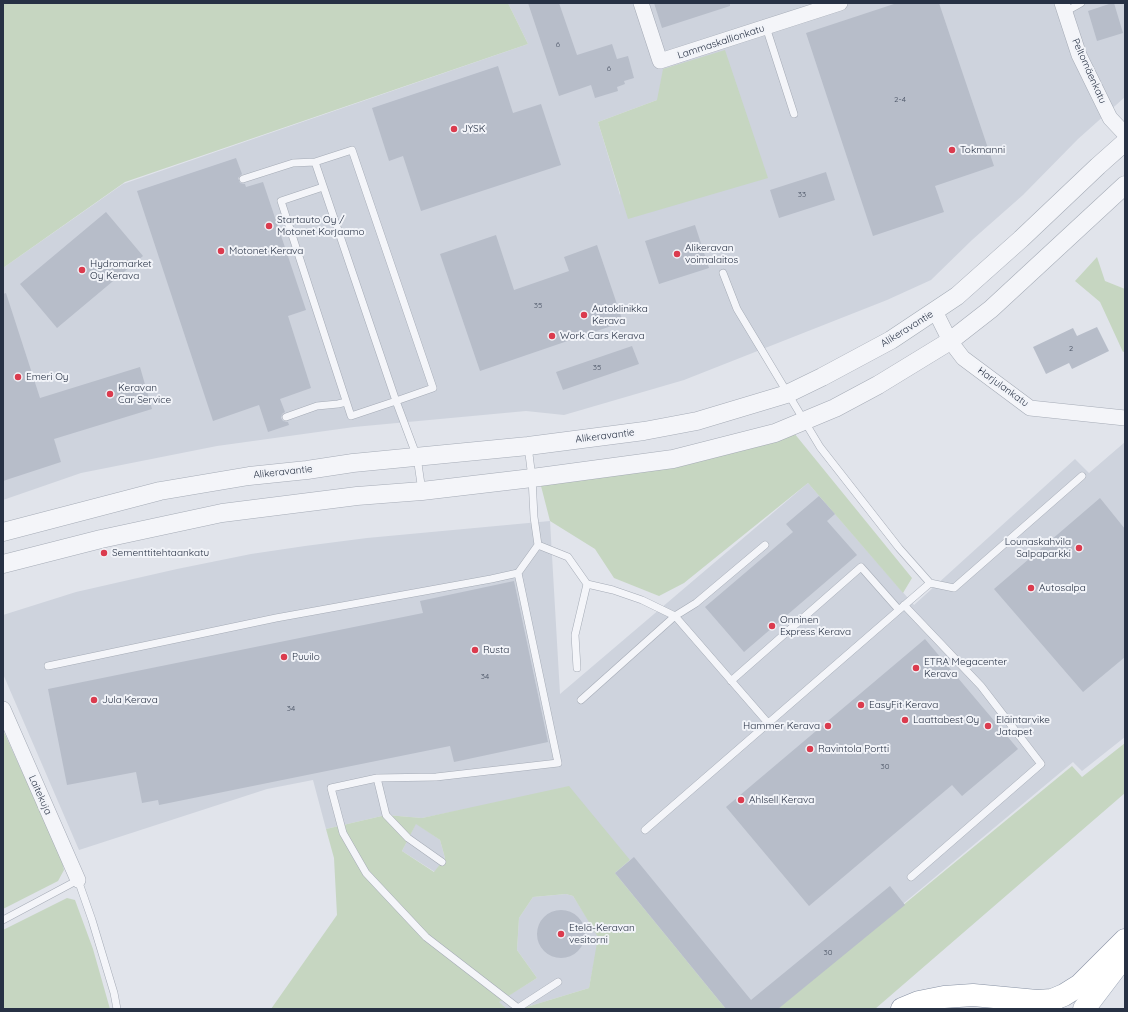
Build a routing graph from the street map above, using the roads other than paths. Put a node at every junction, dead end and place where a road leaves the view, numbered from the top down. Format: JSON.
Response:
{"nodes":[{"id":1,"x":641,"y":3,"type":"edge"},
{"id":2,"x":840,"y":3,"type":"edge"},
{"id":3,"x":1081,"y":3,"type":"edge"},
{"id":4,"x":1063,"y":8,"type":"edge"},
{"id":5,"x":766,"y":27,"type":"junction"},
{"id":6,"x":794,"y":114,"type":"dead end"},
{"id":7,"x":1125,"y":134,"type":"edge"},
{"id":8,"x":1125,"y":142,"type":"edge"},
{"id":9,"x":315,"y":162,"type":"junction"},
{"id":10,"x":243,"y":179,"type":"dead end"},
{"id":11,"x":1125,"y":185,"type":"edge"},
{"id":12,"x":323,"y":187,"type":"junction"},
{"id":13,"x":723,"y":274,"type":"dead end"},
{"id":14,"x":935,"y":311,"type":"junction"},
{"id":15,"x":950,"y":341,"type":"junction"},
{"id":16,"x":787,"y":394,"type":"junction"},
{"id":17,"x":396,"y":401,"type":"junction"},
{"id":18,"x":346,"y":402,"type":"junction"},
{"id":19,"x":286,"y":417,"type":"dead end"},
{"id":20,"x":1125,"y":418,"type":"edge"},
{"id":21,"x":804,"y":421,"type":"junction"},
{"id":22,"x":528,"y":446,"type":"junction"},
{"id":23,"x":417,"y":456,"type":"junction"},
{"id":24,"x":1082,"y":476,"type":"dead end"},
{"id":25,"x":532,"y":478,"type":"junction"},
{"id":26,"x":422,"y":491,"type":"junction"},
{"id":27,"x":3,"y":532,"type":"edge"},
{"id":28,"x":538,"y":545,"type":"junction"},
{"id":29,"x":765,"y":546,"type":"dead end"},
{"id":30,"x":3,"y":564,"type":"edge"},
{"id":31,"x":518,"y":573,"type":"junction"},
{"id":32,"x":930,"y":583,"type":"junction"},
{"id":33,"x":587,"y":584,"type":"junction"},
{"id":34,"x":902,"y":607,"type":"junction"},
{"id":35,"x":675,"y":616,"type":"junction"},
{"id":36,"x":48,"y":666,"type":"dead end"},
{"id":37,"x":577,"y":668,"type":"dead end"},
{"id":38,"x":731,"y":681,"type":"junction"},
{"id":39,"x":581,"y":700,"type":"dead end"},
{"id":40,"x":3,"y":709,"type":"edge"},
{"id":41,"x":768,"y":723,"type":"junction"},
{"id":42,"x":377,"y":778,"type":"junction"},
{"id":43,"x":645,"y":830,"type":"dead end"},
{"id":44,"x":442,"y":862,"type":"dead end"},
{"id":45,"x":911,"y":877,"type":"dead end"},
{"id":46,"x":78,"y":880,"type":"junction"},
{"id":47,"x":3,"y":920,"type":"edge"},
{"id":48,"x":1125,"y":940,"type":"edge"},
{"id":49,"x":1125,"y":955,"type":"edge"},
{"id":50,"x":558,"y":982,"type":"dead end"},
{"id":51,"x":518,"y":1008,"type":"edge"},
{"id":52,"x":117,"y":1009,"type":"edge"},
{"id":53,"x":902,"y":1009,"type":"edge"},
{"id":54,"x":936,"y":1009,"type":"edge"},
{"id":55,"x":997,"y":1009,"type":"edge"},
{"id":56,"x":1084,"y":1009,"type":"edge"}],
"edges":[{"from":1,"to":5,"type":"street","name":"Lammaskallionkatu"},
{"from":2,"to":5,"type":"street","name":"Lammaskallionkatu"},
{"from":3,"to":4,"type":"lane"},
{"from":4,"to":7,"type":"street","name":"Peltomäenkatu"},
{"from":5,"to":6,"type":"lane"},
{"from":8,"to":14,"type":"street","name":"Alikeravantie"},
{"from":9,"to":10,"type":"lane"},
{"from":9,"to":12,"type":"lane"},
{"from":9,"to":17,"type":"lane"},
{"from":11,"to":15,"type":"street"},
{"from":12,"to":17,"type":"lane"},
{"from":12,"to":18,"type":"lane"},
{"from":13,"to":16,"type":"lane"},
{"from":14,"to":15,"type":"street","name":"Harjulankatu"},
{"from":14,"to":16,"type":"street","name":"Alikeravantie"},
{"from":15,"to":20,"type":"street","name":"Harjulankatu"},
{"from":15,"to":21,"type":"street"},
{"from":16,"to":21,"type":"lane"},
{"from":16,"to":22,"type":"street","name":"Alikeravantie"},
{"from":17,"to":18,"type":"lane"},
{"from":17,"to":23,"type":"lane"},
{"from":18,"to":19,"type":"lane"},
{"from":21,"to":25,"type":"street"},
{"from":21,"to":32,"type":"lane"},
{"from":22,"to":23,"type":"street","name":"Alikeravantie"},
{"from":22,"to":25,"type":"lane"},
{"from":23,"to":26,"type":"lane"},
{"from":23,"to":27,"type":"street","name":"Alikeravantie"},
{"from":24,"to":32,"type":"lane"},
{"from":25,"to":26,"type":"street"},
{"from":25,"to":28,"type":"lane"},
{"from":26,"to":30,"type":"street"},
{"from":28,"to":31,"type":"lane"},
{"from":28,"to":33,"type":"lane"},
{"from":29,"to":35,"type":"lane"},
{"from":31,"to":36,"type":"lane"},
{"from":31,"to":42,"type":"lane"},
{"from":32,"to":34,"type":"lane"},
{"from":33,"to":35,"type":"lane"},
{"from":33,"to":37,"type":"lane"},
{"from":34,"to":38,"type":"lane"},
{"from":34,"to":41,"type":"lane"},
{"from":34,"to":45,"type":"lane"},
{"from":35,"to":38,"type":"lane"},
{"from":35,"to":39,"type":"lane"},
{"from":38,"to":41,"type":"lane"},
{"from":40,"to":46,"type":"street","name":"Laitekuja"},
{"from":41,"to":43,"type":"lane"},
{"from":42,"to":44,"type":"lane"},
{"from":42,"to":51,"type":"lane"},
{"from":46,"to":47,"type":"lane"},
{"from":46,"to":52,"type":"lane"},
{"from":48,"to":53,"type":"main road"},
{"from":49,"to":56,"type":"main road"},
{"from":50,"to":51,"type":"lane"},
{"from":54,"to":55,"type":"main road"}]}
